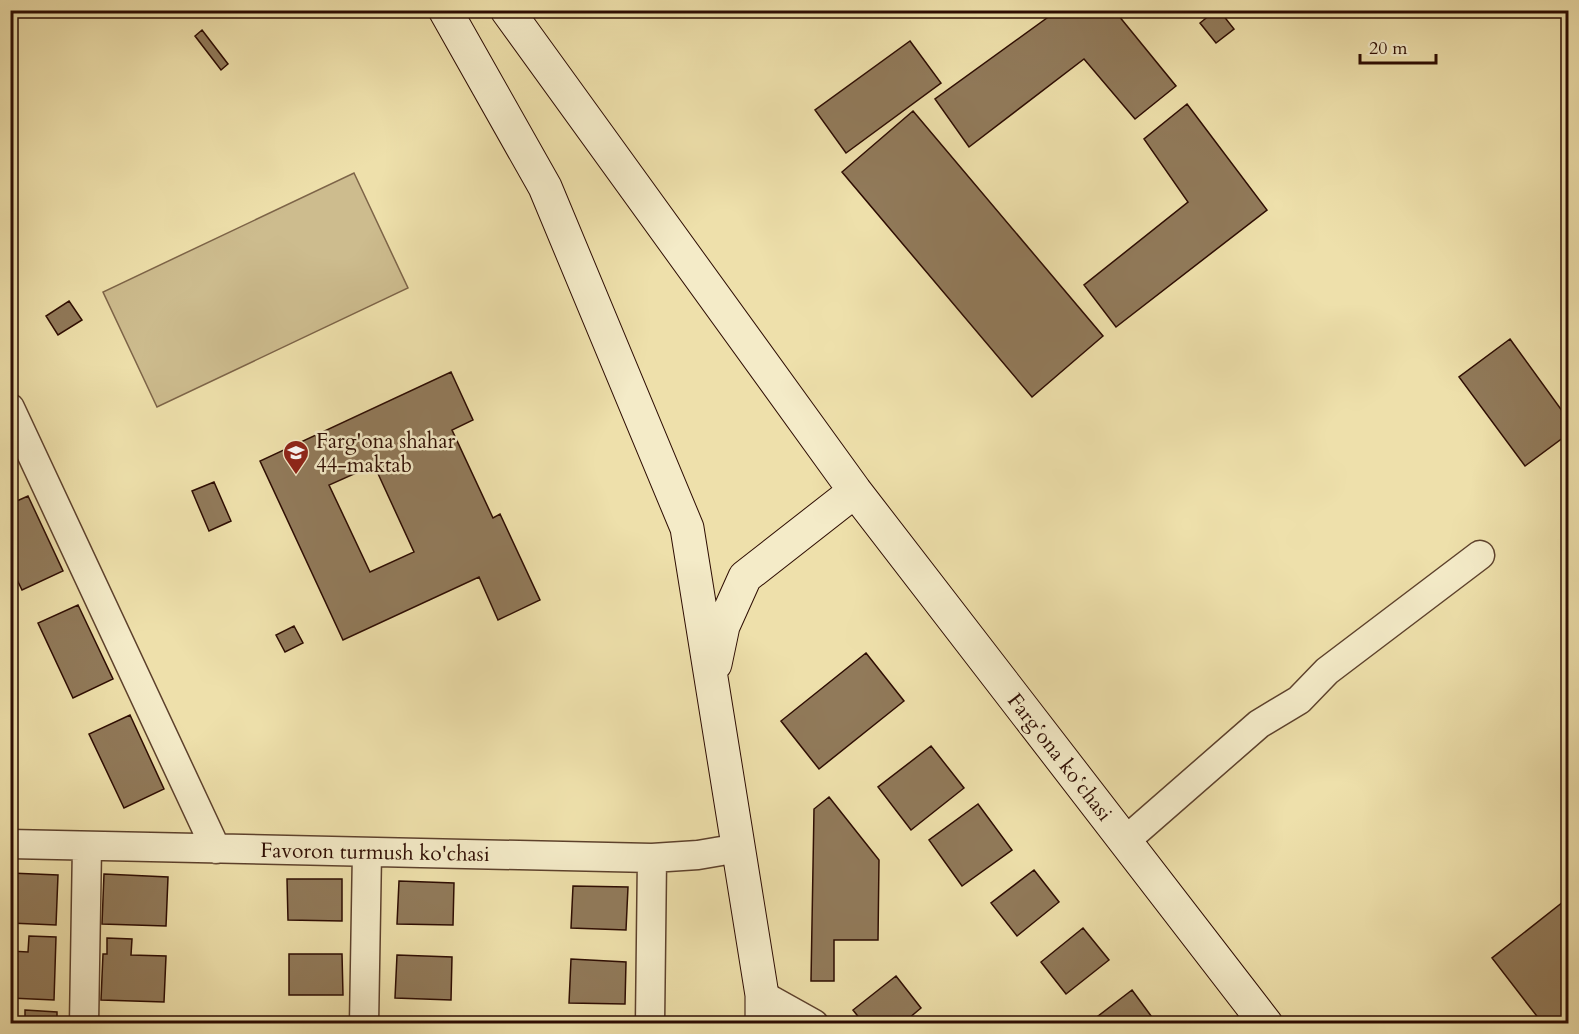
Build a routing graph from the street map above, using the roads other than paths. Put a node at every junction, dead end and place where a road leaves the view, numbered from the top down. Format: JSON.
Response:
{"nodes":[{"id":1,"x":445,"y":10,"type":"edge"},
{"id":2,"x":507,"y":10,"type":"edge"},
{"id":3,"x":10,"y":408,"type":"edge"},
{"id":4,"x":855,"y":491,"type":"junction"},
{"id":5,"x":1480,"y":555,"type":"dead end"},
{"id":6,"x":711,"y":680,"type":"junction"},
{"id":7,"x":1125,"y":841,"type":"junction"},
{"id":8,"x":10,"y":844,"type":"edge"},
{"id":9,"x":87,"y":846,"type":"junction"},
{"id":10,"x":216,"y":849,"type":"junction"},
{"id":11,"x":739,"y":849,"type":"junction"},
{"id":12,"x":367,"y":852,"type":"junction"},
{"id":13,"x":652,"y":858,"type":"junction"},
{"id":14,"x":762,"y":1009,"type":"edge"},
{"id":15,"x":84,"y":1023,"type":"edge"},
{"id":16,"x":364,"y":1023,"type":"edge"},
{"id":17,"x":650,"y":1023,"type":"edge"},
{"id":18,"x":814,"y":1023,"type":"edge"},
{"id":19,"x":1266,"y":1023,"type":"edge"}],
"edges":[{"from":1,"to":6,"type":"street"},
{"from":2,"to":4,"type":"street","name":"Fargʻona koʻchasi"},
{"from":3,"to":10,"type":"street"},
{"from":4,"to":6,"type":"street"},
{"from":4,"to":7,"type":"street","name":"Fargʻona koʻchasi"},
{"from":5,"to":7,"type":"street"},
{"from":6,"to":11,"type":"street"},
{"from":7,"to":19,"type":"street","name":"Fargʻona koʻchasi"},
{"from":8,"to":9,"type":"street","name":"Favoron turmush ko'chasi"},
{"from":9,"to":10,"type":"street","name":"Favoron turmush ko'chasi"},
{"from":9,"to":15,"type":"street"},
{"from":10,"to":12,"type":"street","name":"Favoron turmush ko'chasi"},
{"from":11,"to":13,"type":"street","name":"Favoron turmush ko'chasi"},
{"from":11,"to":14,"type":"street"},
{"from":12,"to":13,"type":"street","name":"Favoron turmush ko'chasi"},
{"from":12,"to":16,"type":"street"},
{"from":13,"to":17,"type":"street"},
{"from":14,"to":18,"type":"street"}]}
